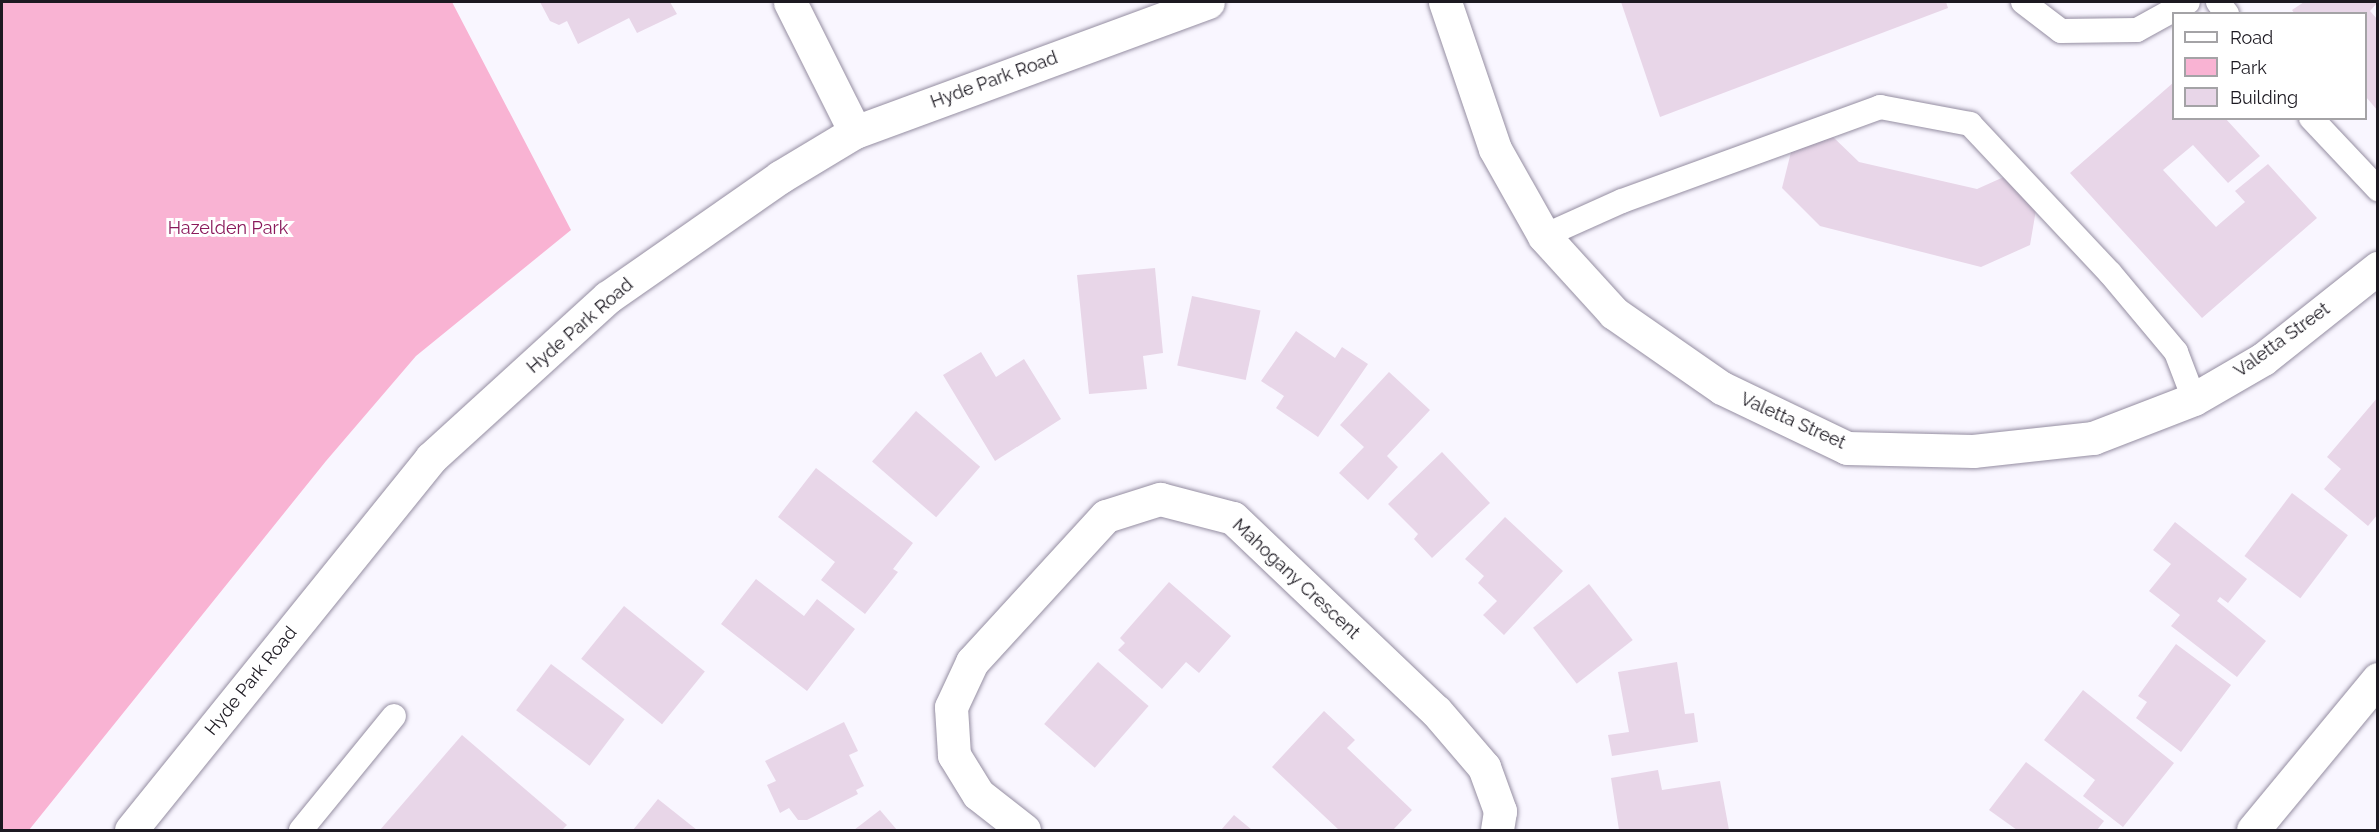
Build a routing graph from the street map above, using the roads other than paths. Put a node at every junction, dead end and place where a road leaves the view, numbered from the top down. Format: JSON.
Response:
{"nodes":[{"id":1,"x":790,"y":2,"type":"edge"},
{"id":2,"x":1208,"y":2,"type":"edge"},
{"id":3,"x":1445,"y":2,"type":"edge"},
{"id":4,"x":2023,"y":2,"type":"edge"},
{"id":5,"x":2188,"y":2,"type":"edge"},
{"id":6,"x":2313,"y":120,"type":"edge"},
{"id":7,"x":855,"y":132,"type":"junction"},
{"id":8,"x":2378,"y":189,"type":"edge"},
{"id":9,"x":1544,"y":236,"type":"junction"},
{"id":10,"x":2378,"y":268,"type":"edge"},
{"id":11,"x":2194,"y":399,"type":"junction"},
{"id":12,"x":2378,"y":679,"type":"edge"},
{"id":13,"x":394,"y":716,"type":"dead end"},
{"id":14,"x":131,"y":831,"type":"edge"},
{"id":15,"x":301,"y":831,"type":"edge"},
{"id":16,"x":1024,"y":831,"type":"edge"},
{"id":17,"x":1497,"y":831,"type":"edge"},
{"id":18,"x":2253,"y":831,"type":"edge"}],
"edges":[{"from":1,"to":7,"type":"street"},
{"from":2,"to":7,"type":"street","name":"Hyde Park Road"},
{"from":3,"to":9,"type":"street","name":"Valetta Street"},
{"from":4,"to":5,"type":"lane"},
{"from":6,"to":8,"type":"lane"},
{"from":7,"to":14,"type":"street","name":"Hyde Park Road"},
{"from":9,"to":11,"type":"street","name":"Valetta Street"},
{"from":9,"to":11,"type":"lane"},
{"from":10,"to":11,"type":"street","name":"Valetta Street"},
{"from":12,"to":18,"type":"street"},
{"from":13,"to":15,"type":"lane"},
{"from":16,"to":17,"type":"street","name":"Mahogany Crescent"}]}
